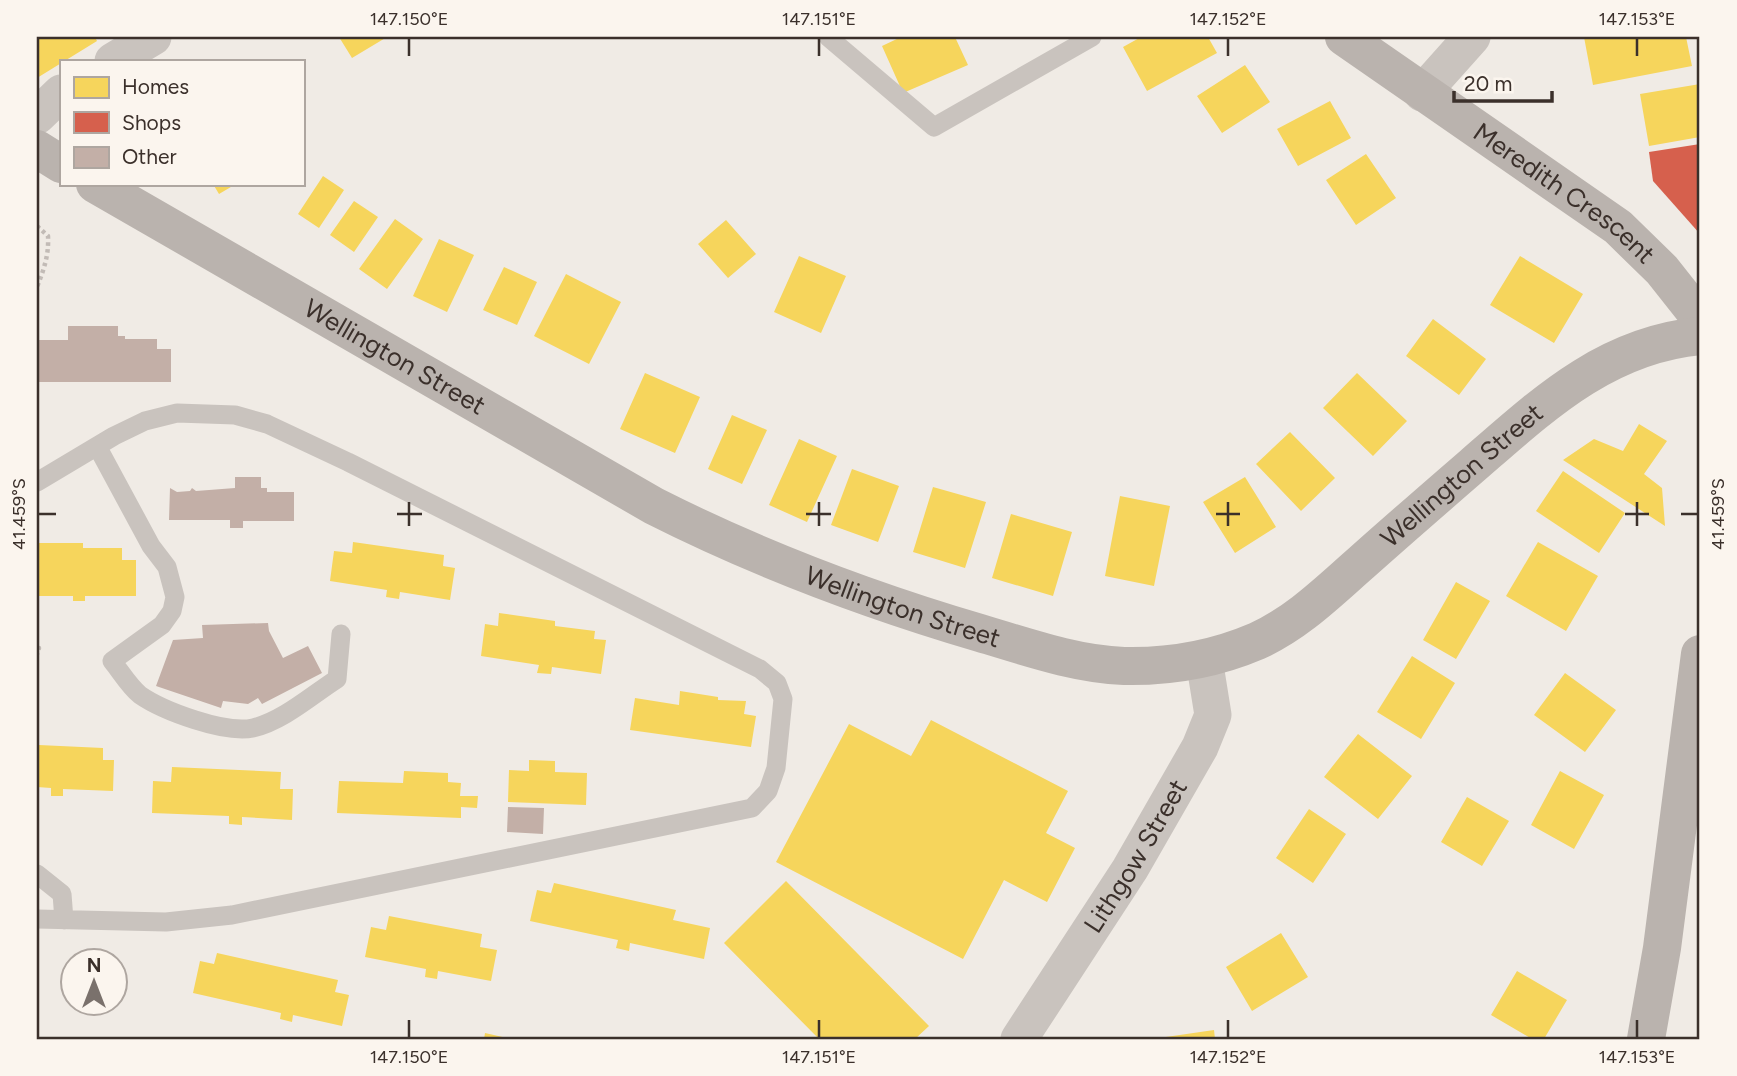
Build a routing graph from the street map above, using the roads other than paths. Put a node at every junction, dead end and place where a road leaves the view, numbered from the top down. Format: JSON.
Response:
{"nodes":[{"id":1,"x":153,"y":37,"type":"edge"},
{"id":2,"x":828,"y":37,"type":"edge"},
{"id":3,"x":1092,"y":37,"type":"edge"},
{"id":4,"x":1345,"y":37,"type":"edge"},
{"id":5,"x":1472,"y":37,"type":"edge"},
{"id":6,"x":115,"y":60,"type":"edge"},
{"id":7,"x":1422,"y":93,"type":"junction"},
{"id":8,"x":60,"y":94,"type":"edge"},
{"id":9,"x":37,"y":116,"type":"edge"},
{"id":10,"x":98,"y":186,"type":"edge"},
{"id":11,"x":1700,"y":318,"type":"edge"},
{"id":12,"x":1700,"y":336,"type":"edge"},
{"id":13,"x":97,"y":446,"type":"junction"},
{"id":14,"x":37,"y":482,"type":"edge"},
{"id":15,"x":341,"y":634,"type":"dead end"},
{"id":16,"x":1700,"y":654,"type":"edge"},
{"id":17,"x":1205,"y":659,"type":"junction"},
{"id":18,"x":37,"y":874,"type":"edge"},
{"id":19,"x":37,"y":919,"type":"edge"},
{"id":20,"x":64,"y":920,"type":"junction"},
{"id":21,"x":1019,"y":1039,"type":"edge"},
{"id":22,"x":1646,"y":1039,"type":"edge"}],
"edges":[{"from":1,"to":6,"type":"street"},
{"from":2,"to":3,"type":"lane"},
{"from":4,"to":7,"type":"main road","name":"Meredith Crescent"},
{"from":5,"to":7,"type":"street"},
{"from":7,"to":11,"type":"main road","name":"Meredith Crescent"},
{"from":8,"to":9,"type":"street"},
{"from":10,"to":17,"type":"main road","name":"Wellington Street"},
{"from":12,"to":17,"type":"main road","name":"Wellington Street"},
{"from":13,"to":14,"type":"lane"},
{"from":13,"to":15,"type":"lane"},
{"from":13,"to":20,"type":"lane"},
{"from":16,"to":22,"type":"main road"},
{"from":17,"to":21,"type":"street","name":"Lithgow Street"},
{"from":18,"to":20,"type":"lane"},
{"from":19,"to":20,"type":"lane"}]}
